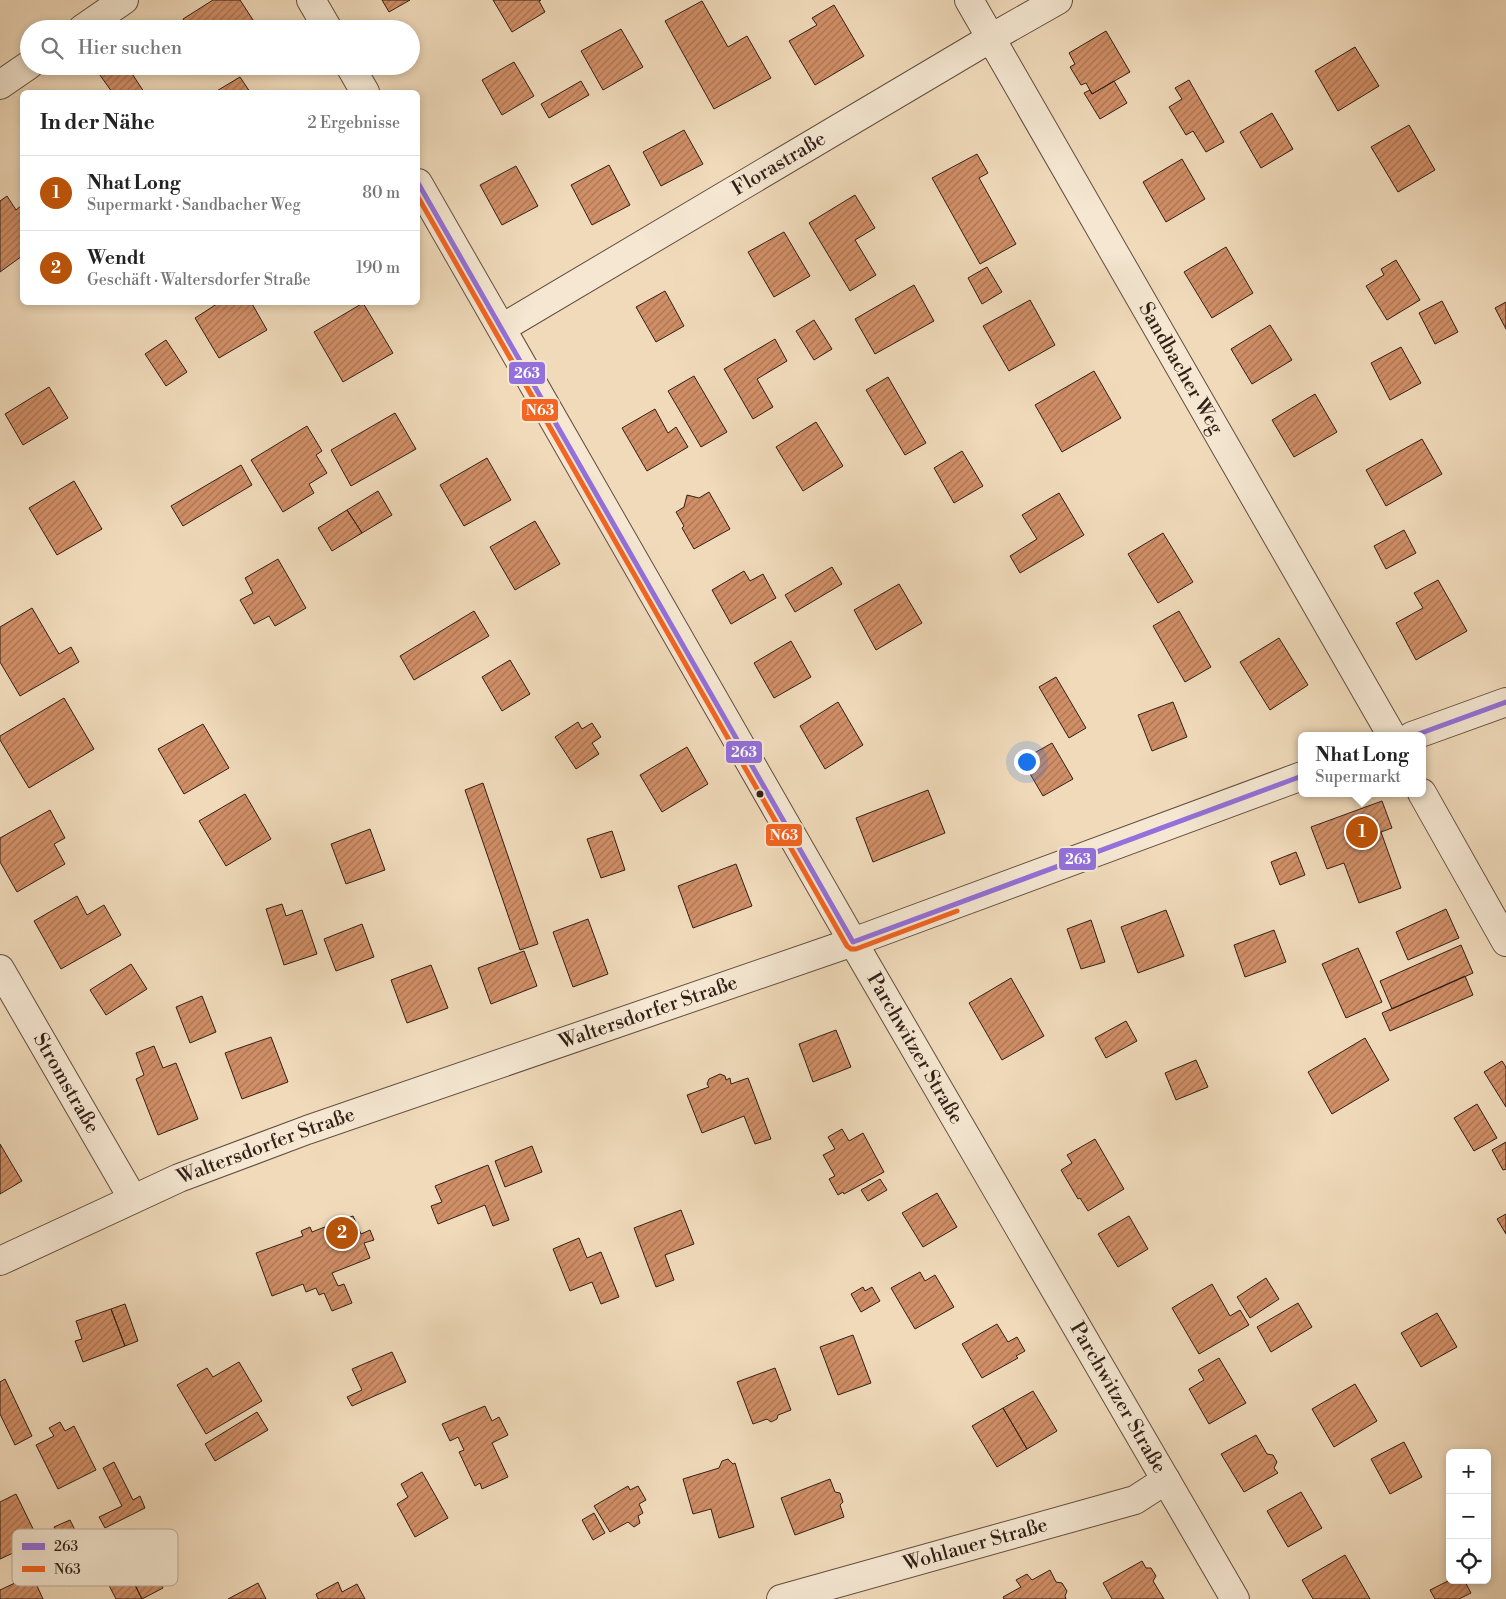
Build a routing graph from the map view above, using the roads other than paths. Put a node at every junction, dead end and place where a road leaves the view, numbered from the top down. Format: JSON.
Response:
{"nodes":[{"id":1,"x":124,"y":0,"type":"edge"},
{"id":2,"x":312,"y":0,"type":"edge"},
{"id":3,"x":969,"y":0,"type":"edge"},
{"id":4,"x":1058,"y":0,"type":"edge"},
{"id":5,"x":95,"y":20,"type":"edge"},
{"id":6,"x":323,"y":20,"type":"edge"},
{"id":7,"x":991,"y":38,"type":"junction"},
{"id":8,"x":20,"y":71,"type":"edge"},
{"id":9,"x":355,"y":75,"type":"edge"},
{"id":10,"x":0,"y":84,"type":"edge"},
{"id":11,"x":364,"y":90,"type":"edge"},
{"id":12,"x":420,"y":186,"type":"edge"},
{"id":13,"x":502,"y":328,"type":"junction"},
{"id":14,"x":1506,"y":702,"type":"edge"},
{"id":15,"x":1390,"y":732,"type":"edge"},
{"id":16,"x":1423,"y":732,"type":"edge"},
{"id":17,"x":1298,"y":777,"type":"edge"},
{"id":18,"x":1424,"y":797,"type":"edge"},
{"id":19,"x":853,"y":942,"type":"junction"},
{"id":20,"x":1506,"y":942,"type":"edge"},
{"id":21,"x":0,"y":969,"type":"edge"},
{"id":22,"x":134,"y":1199,"type":"junction"},
{"id":23,"x":0,"y":1261,"type":"edge"},
{"id":24,"x":1166,"y":1480,"type":"junction"},
{"id":25,"x":781,"y":1599,"type":"edge"},
{"id":26,"x":1235,"y":1599,"type":"edge"}],
"edges":[{"from":1,"to":5,"type":"street"},
{"from":2,"to":6,"type":"street"},
{"from":3,"to":7,"type":"street","name":"Sandbacher Weg"},
{"from":4,"to":7,"type":"street","name":"Florastraße"},
{"from":7,"to":13,"type":"street","name":"Florastraße"},
{"from":7,"to":15,"type":"street","name":"Sandbacher Weg"},
{"from":8,"to":10,"type":"street"},
{"from":9,"to":11,"type":"street"},
{"from":12,"to":13,"type":"street","name":"Parchwitzer Straße"},
{"from":13,"to":19,"type":"street","name":"Parchwitzer Straße"},
{"from":14,"to":16,"type":"street"},
{"from":17,"to":19,"type":"street","name":"Waltersdorfer Straße"},
{"from":18,"to":20,"type":"street"},
{"from":19,"to":22,"type":"street","name":"Waltersdorfer Straße"},
{"from":19,"to":24,"type":"street","name":"Parchwitzer Straße"},
{"from":21,"to":22,"type":"street","name":"Stromstraße"},
{"from":22,"to":23,"type":"street","name":"Waltersdorfer Straße"},
{"from":24,"to":25,"type":"street","name":"Wohlauer Straße"},
{"from":24,"to":26,"type":"street","name":"Parchwitzer Straße"}]}
